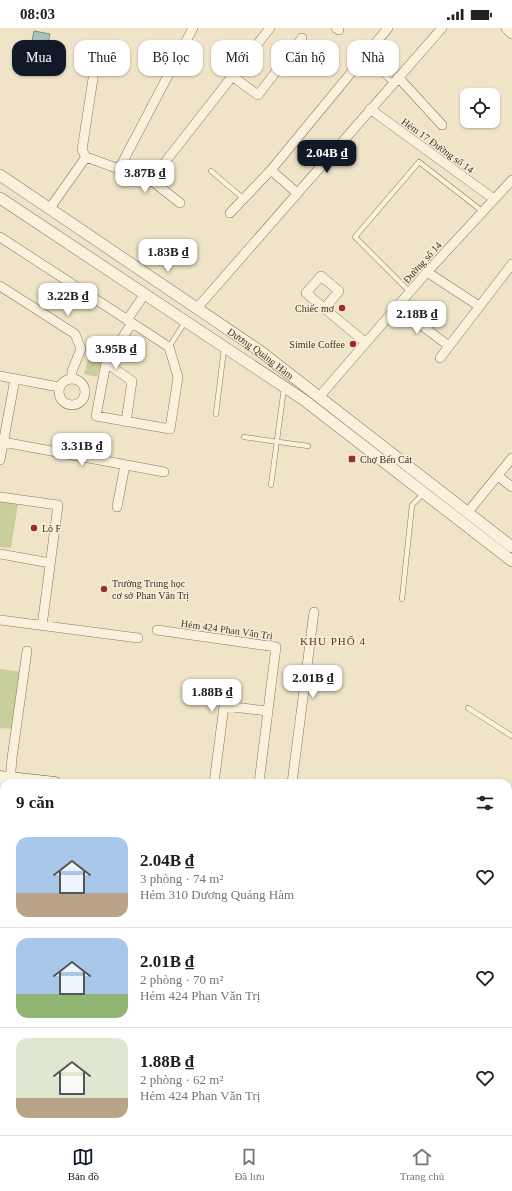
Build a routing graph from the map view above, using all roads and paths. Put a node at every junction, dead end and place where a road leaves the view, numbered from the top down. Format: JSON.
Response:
{"nodes":[{"id":1,"x":193,"y":28,"type":"edge"},
{"id":2,"x":270,"y":28,"type":"edge"},
{"id":3,"x":388,"y":28,"type":"edge"},
{"id":4,"x":442,"y":28,"type":"edge"},
{"id":5,"x":507,"y":28,"type":"edge"},
{"id":6,"x":512,"y":33,"type":"edge"},
{"id":7,"x":302,"y":38,"type":"dead end"},
{"id":8,"x":260,"y":40,"type":"edge"},
{"id":9,"x":378,"y":40,"type":"edge"},
{"id":10,"x":93,"y":76,"type":"edge"},
{"id":11,"x":232,"y":76,"type":"joint"},
{"id":12,"x":348,"y":76,"type":"edge"},
{"id":13,"x":390,"y":76,"type":"edge"},
{"id":14,"x":396,"y":80,"type":"junction"},
{"id":15,"x":370,"y":109,"type":"junction"},
{"id":16,"x":442,"y":125,"type":"dead end"},
{"id":17,"x":86,"y":157,"type":"junction"},
{"id":18,"x":119,"y":169,"type":"junction"},
{"id":19,"x":271,"y":170,"type":"junction"},
{"id":20,"x":211,"y":171,"type":"dead end"},
{"id":21,"x":0,"y":175,"type":"edge"},
{"id":22,"x":151,"y":180,"type":"junction"},
{"id":23,"x":512,"y":180,"type":"edge"},
{"id":24,"x":297,"y":192,"type":"junction"},
{"id":25,"x":0,"y":198,"type":"edge"},
{"id":26,"x":244,"y":199,"type":"junction"},
{"id":27,"x":494,"y":200,"type":"junction"},
{"id":28,"x":180,"y":203,"type":"dead end"},
{"id":29,"x":50,"y":208,"type":"junction"},
{"id":30,"x":482,"y":212,"type":"junction"},
{"id":31,"x":230,"y":213,"type":"dead end"},
{"id":32,"x":0,"y":237,"type":"edge"},
{"id":33,"x":512,"y":264,"type":"edge"},
{"id":34,"x":427,"y":272,"type":"junction"},
{"id":35,"x":0,"y":286,"type":"edge"},
{"id":36,"x":410,"y":292,"type":"junction"},
{"id":37,"x":144,"y":295,"type":"junction"},
{"id":38,"x":479,"y":306,"type":"junction"},
{"id":39,"x":198,"y":307,"type":"junction"},
{"id":40,"x":397,"y":307,"type":"junction"},
{"id":41,"x":324,"y":309,"type":"dead end"},
{"id":42,"x":130,"y":322,"type":"junction"},
{"id":43,"x":186,"y":322,"type":"junction"},
{"id":44,"x":366,"y":343,"type":"junction"},
{"id":45,"x":449,"y":346,"type":"junction"},
{"id":46,"x":169,"y":347,"type":"junction"},
{"id":47,"x":225,"y":348,"type":"junction"},
{"id":48,"x":440,"y":358,"type":"dead end"},
{"id":49,"x":106,"y":363,"type":"junction"},
{"id":50,"x":0,"y":376,"type":"edge"},
{"id":51,"x":72,"y":378,"type":"junction"},
{"id":52,"x":15,"y":379,"type":"junction"},
{"id":53,"x":284,"y":387,"type":"junction"},
{"id":54,"x":59,"y":388,"type":"junction"},
{"id":55,"x":85,"y":394,"type":"junction"},
{"id":56,"x":100,"y":397,"type":"junction"},
{"id":57,"x":319,"y":397,"type":"junction"},
{"id":58,"x":312,"y":406,"type":"junction"},
{"id":59,"x":216,"y":414,"type":"dead end"},
{"id":60,"x":126,"y":422,"type":"junction"},
{"id":61,"x":244,"y":437,"type":"dead end"},
{"id":62,"x":3,"y":438,"type":"edge"},
{"id":63,"x":276,"y":442,"type":"junction"},
{"id":64,"x":308,"y":446,"type":"dead end"},
{"id":65,"x":512,"y":458,"type":"edge"},
{"id":66,"x":0,"y":460,"type":"edge"},
{"id":67,"x":125,"y":465,"type":"junction"},
{"id":68,"x":164,"y":472,"type":"dead end"},
{"id":69,"x":498,"y":476,"type":"junction"},
{"id":70,"x":271,"y":485,"type":"dead end"},
{"id":71,"x":512,"y":487,"type":"edge"},
{"id":72,"x":424,"y":494,"type":"junction"},
{"id":73,"x":0,"y":497,"type":"edge"},
{"id":74,"x":117,"y":507,"type":"dead end"},
{"id":75,"x":468,"y":512,"type":"junction"},
{"id":76,"x":512,"y":546,"type":"edge"},
{"id":77,"x":0,"y":554,"type":"edge"},
{"id":78,"x":512,"y":561,"type":"edge"},
{"id":79,"x":50,"y":562,"type":"junction"},
{"id":80,"x":402,"y":599,"type":"dead end"},
{"id":81,"x":314,"y":612,"type":"dead end"},
{"id":82,"x":0,"y":620,"type":"edge"},
{"id":83,"x":42,"y":626,"type":"junction"},
{"id":84,"x":157,"y":630,"type":"dead end"},
{"id":85,"x":138,"y":638,"type":"dead end"},
{"id":86,"x":27,"y":651,"type":"dead end"},
{"id":87,"x":468,"y":708,"type":"dead end"},
{"id":88,"x":268,"y":711,"type":"junction"},
{"id":89,"x":512,"y":736,"type":"edge"},
{"id":90,"x":6,"y":779,"type":"edge"},
{"id":91,"x":215,"y":779,"type":"edge"},
{"id":92,"x":260,"y":779,"type":"edge"},
{"id":93,"x":293,"y":779,"type":"edge"}],
"edges":[{"from":1,"to":18,"type":"street"},
{"from":2,"to":8,"type":"street"},
{"from":3,"to":9,"type":"street"},
{"from":4,"to":14,"type":"street"},
{"from":5,"to":6,"type":"street"},
{"from":7,"to":11,"type":"street"},
{"from":10,"to":17,"type":"street"},
{"from":11,"to":22,"type":"street"},
{"from":12,"to":19,"type":"street"},
{"from":13,"to":14,"type":"lane"},
{"from":14,"to":15,"type":"street"},
{"from":14,"to":16,"type":"street"},
{"from":15,"to":24,"type":"street"},
{"from":15,"to":27,"type":"street","name":"Hẻm 17 Đường số 14"},
{"from":17,"to":18,"type":"street"},
{"from":17,"to":29,"type":"street"},
{"from":18,"to":22,"type":"street"},
{"from":19,"to":24,"type":"street"},
{"from":19,"to":26,"type":"street"},
{"from":20,"to":26,"type":"lane"},
{"from":21,"to":29,"type":"street","name":"Dương Quảng Hàm"},
{"from":22,"to":28,"type":"street"},
{"from":23,"to":27,"type":"street","name":"Đường số 14"},
{"from":24,"to":39,"type":"street"},
{"from":25,"to":37,"type":"street","name":"Dương Quảng Hàm"},
{"from":26,"to":31,"type":"street"},
{"from":27,"to":30,"type":"street","name":"Đường số 14"},
{"from":29,"to":39,"type":"street","name":"Dương Quảng Hàm"},
{"from":30,"to":34,"type":"street","name":"Đường số 14"},
{"from":30,"to":36,"type":"lane"},
{"from":32,"to":42,"type":"street"},
{"from":33,"to":38,"type":"street"},
{"from":34,"to":36,"type":"street","name":"Đường số 14"},
{"from":34,"to":38,"type":"street"},
{"from":35,"to":51,"type":"street"},
{"from":36,"to":40,"type":"street","name":"Đường số 14"},
{"from":37,"to":42,"type":"street"},
{"from":37,"to":43,"type":"street","name":"Dương Quảng Hàm"},
{"from":38,"to":45,"type":"street"},
{"from":39,"to":57,"type":"street","name":"Dương Quảng Hàm"},
{"from":40,"to":44,"type":"street","name":"Đường số 14"},
{"from":40,"to":45,"type":"street"},
{"from":41,"to":44,"type":"street"},
{"from":42,"to":46,"type":"street"},
{"from":42,"to":49,"type":"street"},
{"from":43,"to":46,"type":"lane"},
{"from":43,"to":47,"type":"street","name":"Dương Quảng Hàm"},
{"from":44,"to":57,"type":"street","name":"Đường số 14"},
{"from":45,"to":48,"type":"street"},
{"from":46,"to":60,"type":"street"},
{"from":47,"to":53,"type":"street","name":"Dương Quảng Hàm"},
{"from":47,"to":59,"type":"lane"},
{"from":49,"to":56,"type":"street"},
{"from":49,"to":60,"type":"street"},
{"from":50,"to":52,"type":"street"},
{"from":51,"to":54,"type":"street"},
{"from":51,"to":55,"type":"street"},
{"from":52,"to":54,"type":"street"},
{"from":52,"to":62,"type":"street"},
{"from":53,"to":58,"type":"street","name":"Dương Quảng Hàm"},
{"from":53,"to":63,"type":"lane"},
{"from":54,"to":55,"type":"street"},
{"from":55,"to":56,"type":"street"},
{"from":56,"to":60,"type":"street"},
{"from":57,"to":58,"type":"street"},
{"from":57,"to":75,"type":"street","name":"Dương Quảng Hàm"},
{"from":58,"to":72,"type":"street","name":"Dương Quảng Hàm"},
{"from":61,"to":63,"type":"lane"},
{"from":62,"to":66,"type":"street"},
{"from":62,"to":67,"type":"street"},
{"from":63,"to":64,"type":"lane"},
{"from":63,"to":70,"type":"lane"},
{"from":65,"to":69,"type":"street"},
{"from":67,"to":68,"type":"street"},
{"from":67,"to":74,"type":"street"},
{"from":69,"to":71,"type":"street"},
{"from":69,"to":75,"type":"street"},
{"from":72,"to":78,"type":"street","name":"Dương Quảng Hàm"},
{"from":72,"to":80,"type":"lane"},
{"from":73,"to":79,"type":"street"},
{"from":75,"to":76,"type":"street","name":"Dương Quảng Hàm"},
{"from":77,"to":79,"type":"street"},
{"from":79,"to":83,"type":"street"},
{"from":81,"to":93,"type":"street"},
{"from":82,"to":83,"type":"street"},
{"from":83,"to":85,"type":"street"},
{"from":84,"to":88,"type":"street","name":"Hẻm 424 Phan Văn Trị"},
{"from":86,"to":90,"type":"street"},
{"from":87,"to":89,"type":"lane"},
{"from":88,"to":91,"type":"street"},
{"from":88,"to":92,"type":"street","name":"Hẻm 424 Phan Văn Trị"}]}
